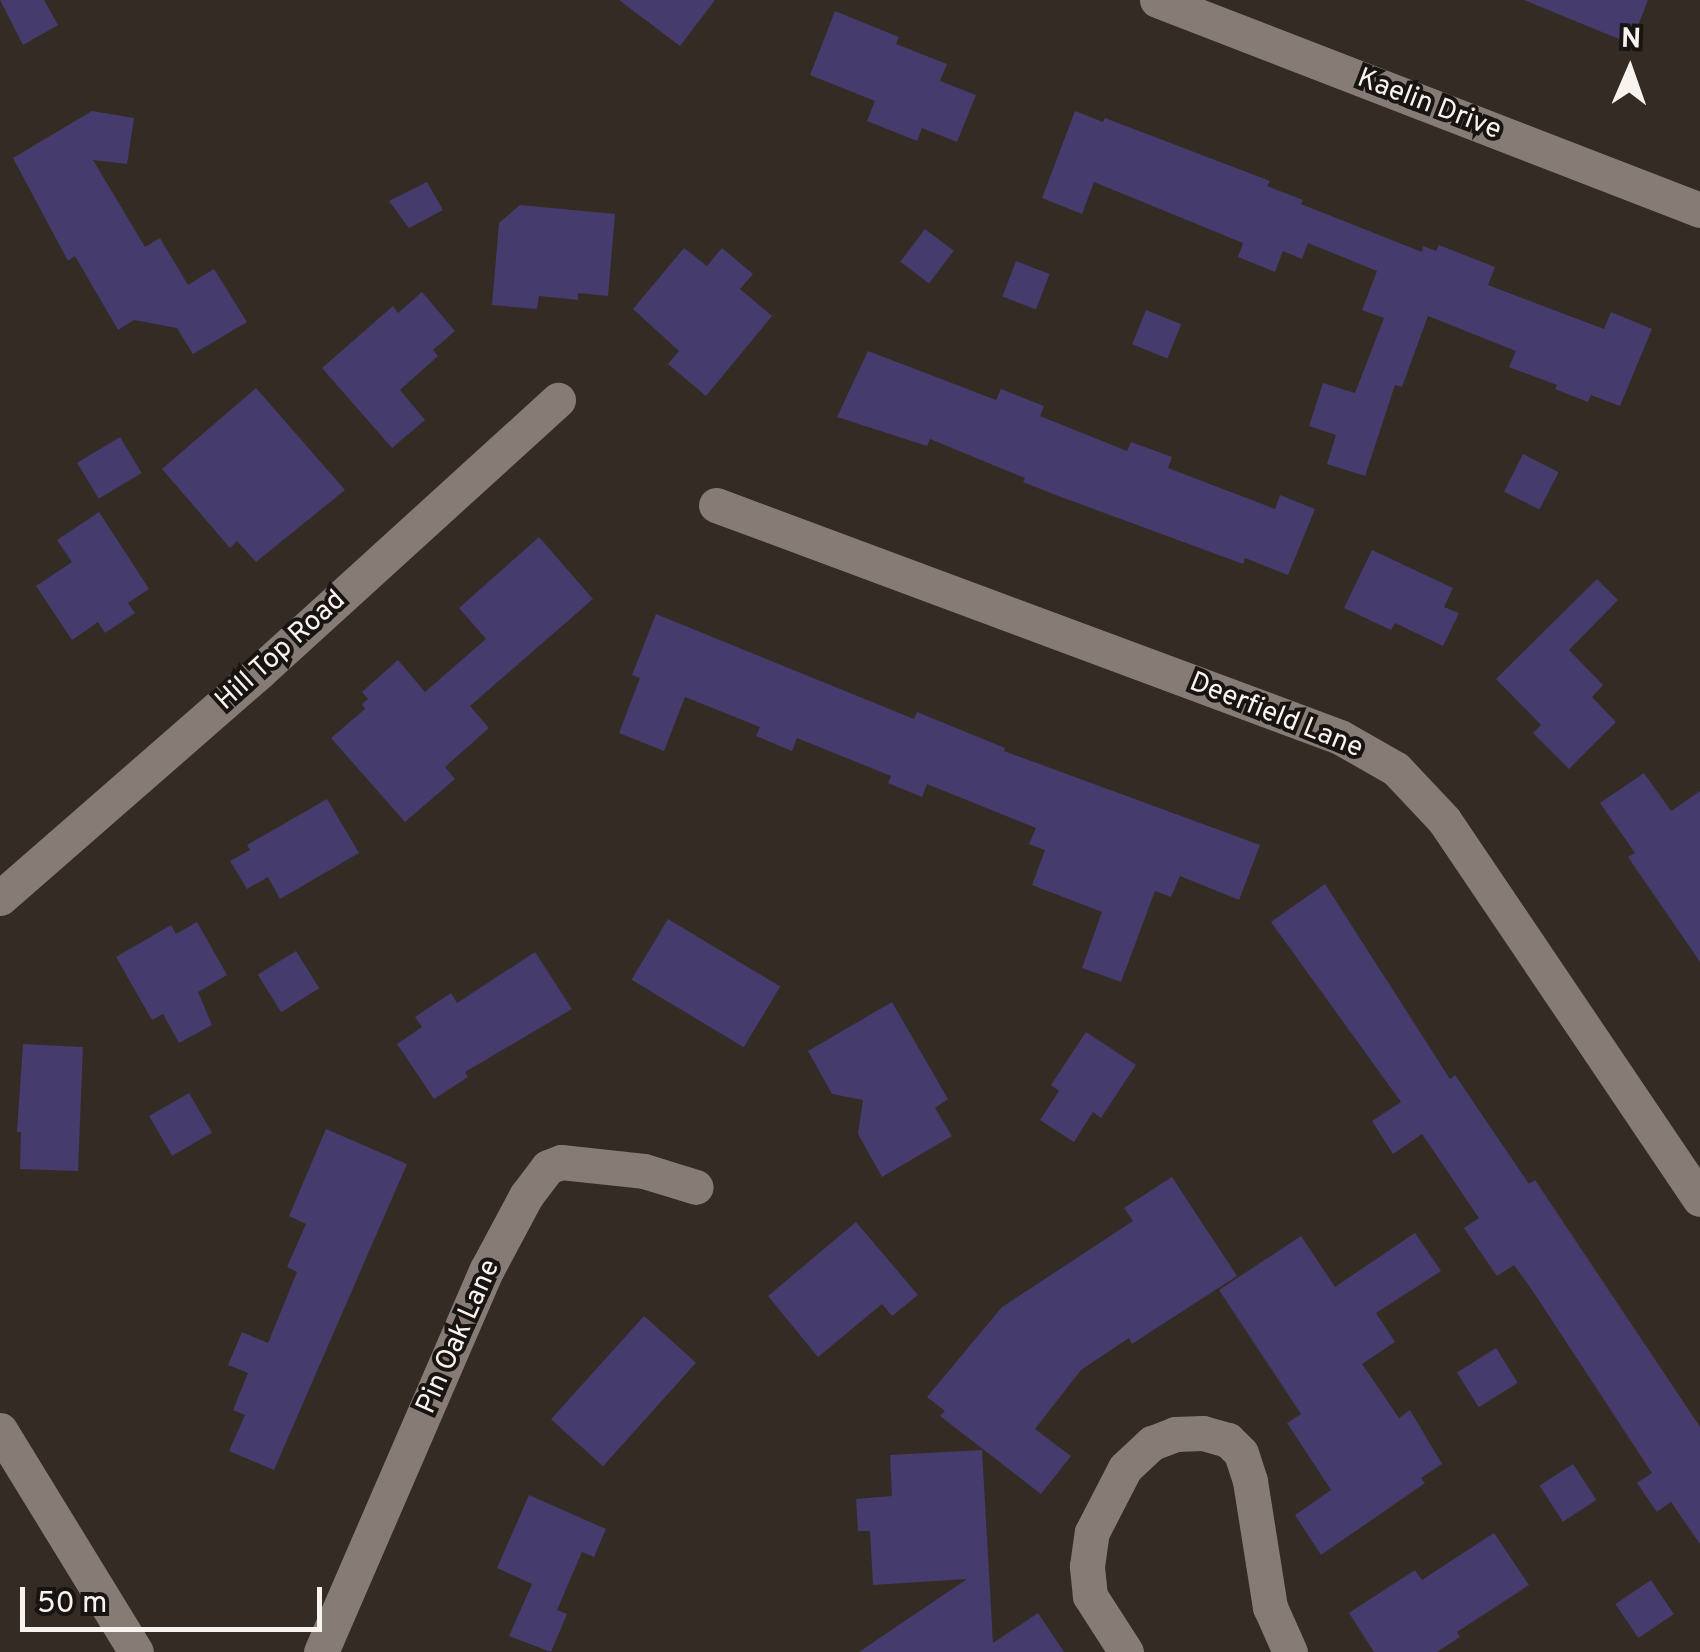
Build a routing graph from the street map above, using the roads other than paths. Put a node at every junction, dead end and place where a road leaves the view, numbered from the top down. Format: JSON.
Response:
{"nodes":[{"id":1,"x":1157,"y":0,"type":"edge"},
{"id":2,"x":1700,"y":210,"type":"edge"},
{"id":3,"x":558,"y":400,"type":"dead end"},
{"id":4,"x":716,"y":505,"type":"dead end"},
{"id":5,"x":0,"y":898,"type":"edge"},
{"id":6,"x":696,"y":1188,"type":"dead end"},
{"id":7,"x":1700,"y":1199,"type":"edge"},
{"id":8,"x":0,"y":1430,"type":"edge"},
{"id":9,"x":136,"y":1652,"type":"edge"},
{"id":10,"x":321,"y":1652,"type":"edge"},
{"id":11,"x":1126,"y":1652,"type":"edge"},
{"id":12,"x":1290,"y":1652,"type":"edge"}],
"edges":[{"from":1,"to":2,"type":"street","name":"Kaelin Drive"},
{"from":3,"to":5,"type":"street","name":"Hill Top Road"},
{"from":4,"to":7,"type":"street","name":"Deerfield Lane"},
{"from":6,"to":10,"type":"street","name":"Pin Oak Lane"},
{"from":8,"to":9,"type":"street"},
{"from":11,"to":12,"type":"street"}]}
